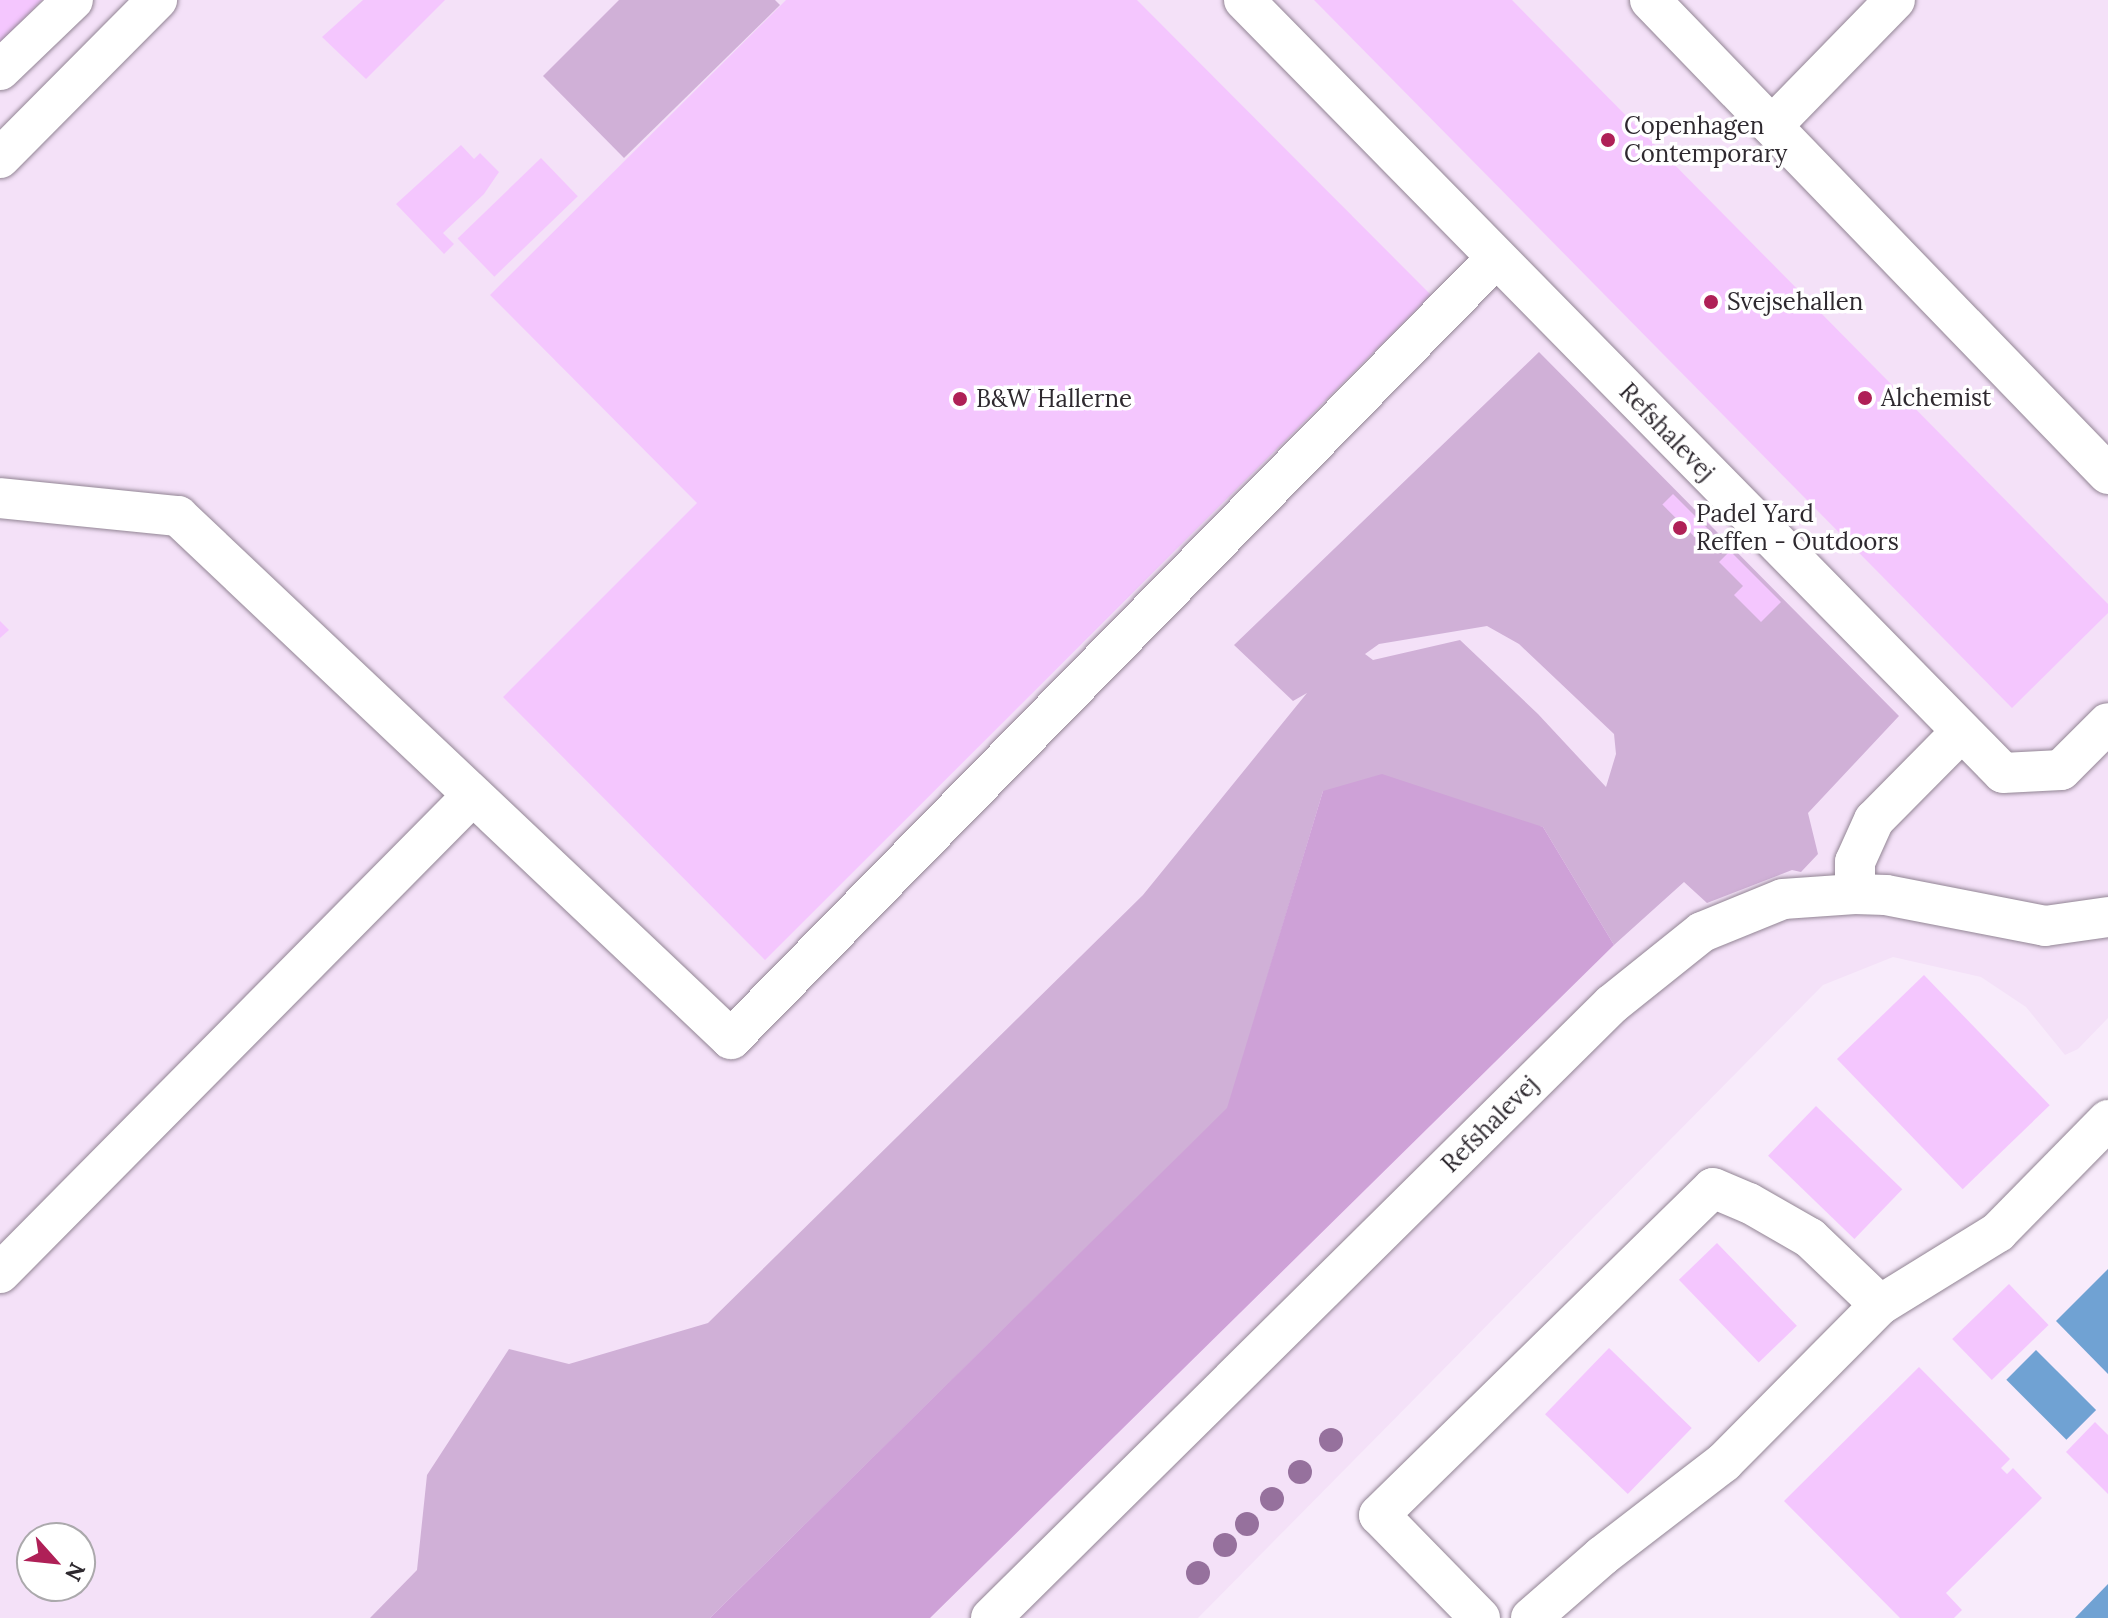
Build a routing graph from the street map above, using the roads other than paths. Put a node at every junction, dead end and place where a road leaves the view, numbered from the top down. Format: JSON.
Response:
{"nodes":[{"id":1,"x":73,"y":0,"type":"edge"},
{"id":2,"x":1244,"y":0,"type":"edge"},
{"id":3,"x":1650,"y":0,"type":"edge"},
{"id":4,"x":1895,"y":0,"type":"edge"},
{"id":5,"x":153,"y":2,"type":"edge"},
{"id":6,"x":0,"y":70,"type":"edge"},
{"id":7,"x":1772,"y":126,"type":"junction"},
{"id":8,"x":0,"y":158,"type":"edge"},
{"id":9,"x":1496,"y":258,"type":"junction"},
{"id":10,"x":2108,"y":474,"type":"edge"},
{"id":11,"x":0,"y":498,"type":"edge"},
{"id":12,"x":2108,"y":723,"type":"edge"},
{"id":13,"x":1961,"y":732,"type":"junction"},
{"id":14,"x":473,"y":795,"type":"junction"},
{"id":15,"x":1855,"y":894,"type":"junction"},
{"id":16,"x":2108,"y":917,"type":"edge"},
{"id":17,"x":2108,"y":1120,"type":"edge"},
{"id":18,"x":0,"y":1273,"type":"edge"},
{"id":19,"x":1880,"y":1305,"type":"junction"},
{"id":20,"x":991,"y":1618,"type":"edge"},
{"id":21,"x":1480,"y":1618,"type":"edge"},
{"id":22,"x":1531,"y":1618,"type":"edge"}],
"edges":[{"from":1,"to":6,"type":"street"},
{"from":2,"to":9,"type":"street","name":"Refshalevej"},
{"from":3,"to":7,"type":"street"},
{"from":4,"to":7,"type":"street"},
{"from":5,"to":8,"type":"street"},
{"from":7,"to":10,"type":"street"},
{"from":9,"to":13,"type":"street","name":"Refshalevej"},
{"from":9,"to":14,"type":"street"},
{"from":11,"to":14,"type":"street"},
{"from":12,"to":13,"type":"street","name":"Refshalevej"},
{"from":13,"to":15,"type":"street"},
{"from":14,"to":18,"type":"street"},
{"from":15,"to":16,"type":"street","name":"Refshalevej"},
{"from":15,"to":20,"type":"street","name":"Refshalevej"},
{"from":17,"to":19,"type":"street"},
{"from":19,"to":21,"type":"street"},
{"from":19,"to":22,"type":"street"}]}
